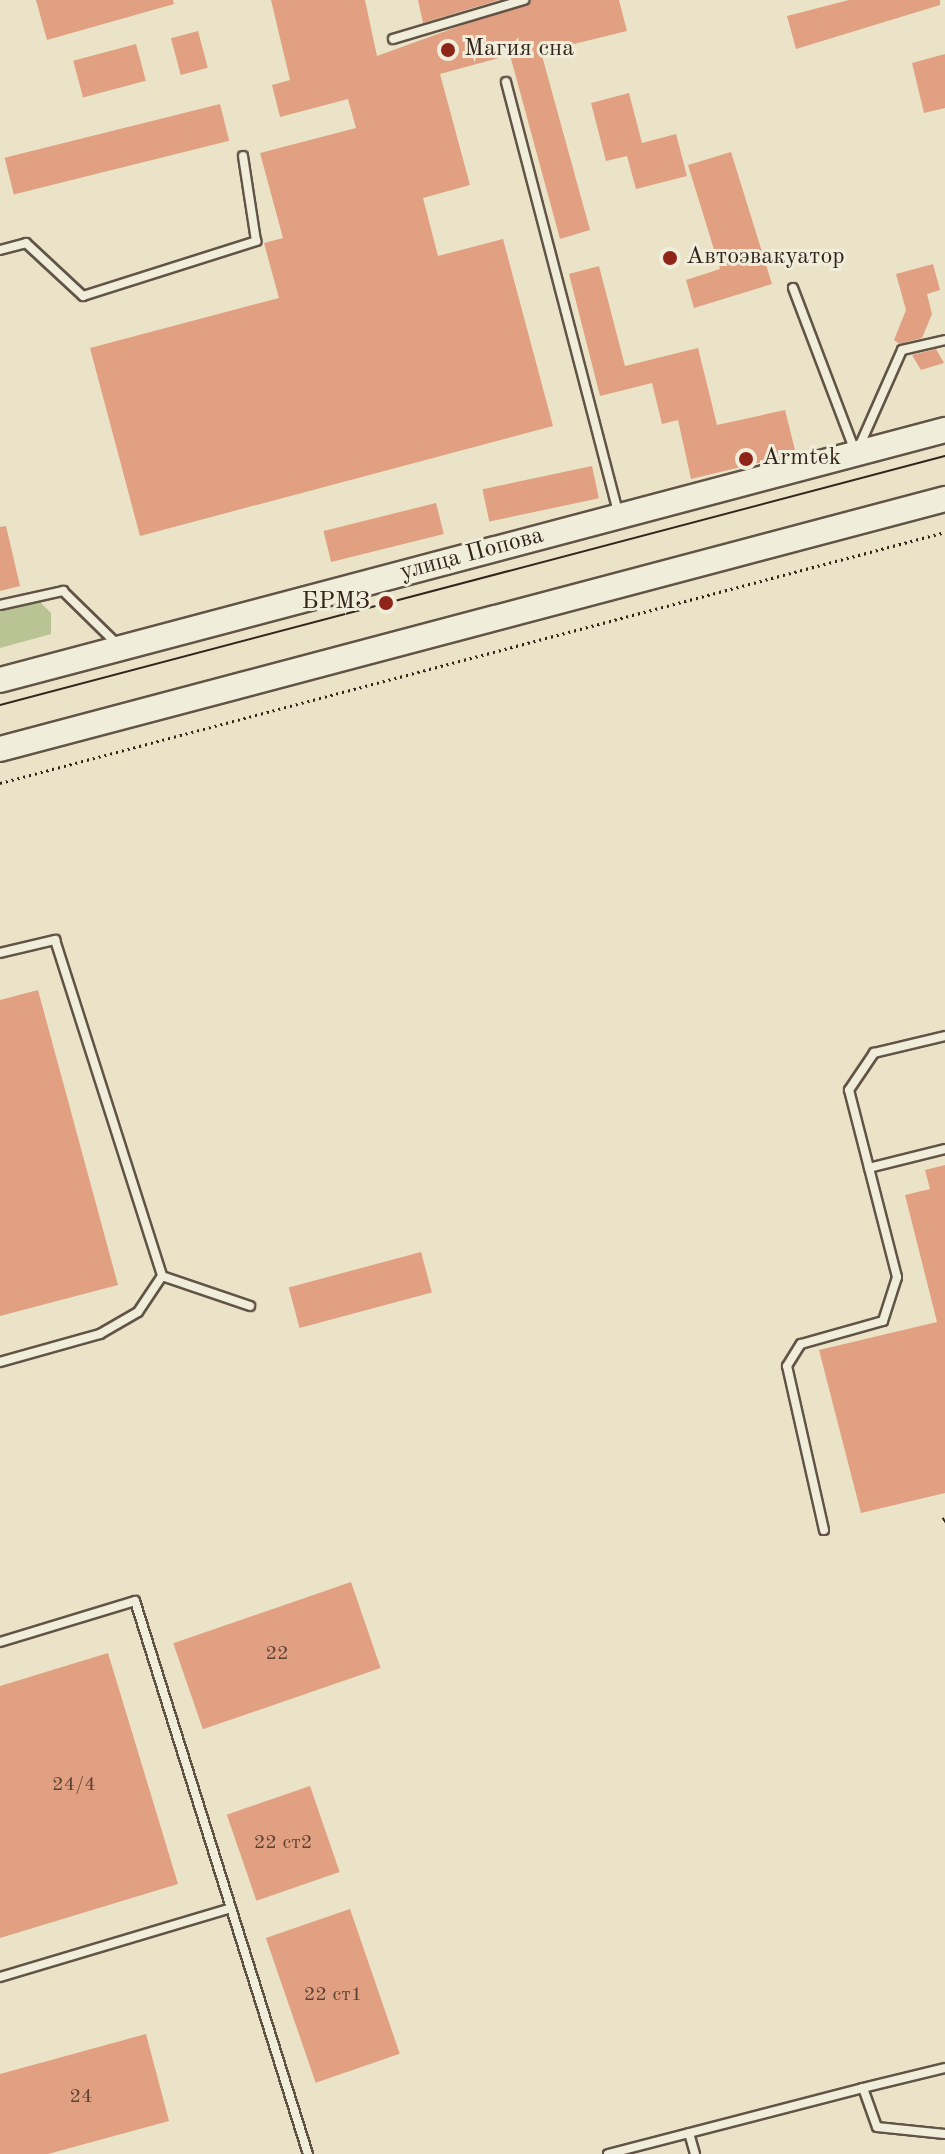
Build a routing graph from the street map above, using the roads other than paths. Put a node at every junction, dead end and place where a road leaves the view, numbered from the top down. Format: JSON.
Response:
{"nodes":[{"id":1,"x":524,"y":0,"type":"edge"},
{"id":2,"x":393,"y":39,"type":"dead end"},
{"id":3,"x":506,"y":82,"type":"dead end"},
{"id":4,"x":243,"y":156,"type":"dead end"},
{"id":5,"x":0,"y":250,"type":"edge"},
{"id":6,"x":793,"y":288,"type":"dead end"},
{"id":7,"x":945,"y":340,"type":"edge"},
{"id":8,"x":945,"y":430,"type":"edge"},
{"id":9,"x":856,"y":453,"type":"junction"},
{"id":10,"x":945,"y":499,"type":"edge"},
{"id":11,"x":620,"y":516,"type":"junction"},
{"id":12,"x":0,"y":605,"type":"edge"},
{"id":13,"x":121,"y":648,"type":"junction"},
{"id":14,"x":0,"y":680,"type":"edge"},
{"id":15,"x":0,"y":749,"type":"edge"},
{"id":16,"x":0,"y":953,"type":"edge"},
{"id":17,"x":945,"y":1036,"type":"edge"},
{"id":18,"x":945,"y":1149,"type":"edge"},
{"id":19,"x":869,"y":1168,"type":"junction"},
{"id":20,"x":162,"y":1276,"type":"junction"},
{"id":21,"x":250,"y":1306,"type":"dead end"},
{"id":22,"x":0,"y":1362,"type":"edge"},
{"id":23,"x":824,"y":1530,"type":"dead end"},
{"id":24,"x":0,"y":1642,"type":"edge"},
{"id":25,"x":231,"y":1908,"type":"junction"},
{"id":26,"x":0,"y":1977,"type":"edge"},
{"id":27,"x":945,"y":2068,"type":"edge"},
{"id":28,"x":863,"y":2088,"type":"junction"},
{"id":29,"x":689,"y":2133,"type":"junction"},
{"id":30,"x":945,"y":2134,"type":"edge"},
{"id":31,"x":308,"y":2154,"type":"edge"},
{"id":32,"x":608,"y":2154,"type":"edge"},
{"id":33,"x":695,"y":2154,"type":"edge"}],
"edges":[{"from":1,"to":2,"type":"lane"},
{"from":3,"to":11,"type":"lane"},
{"from":4,"to":5,"type":"lane"},
{"from":6,"to":9,"type":"lane"},
{"from":7,"to":9,"type":"lane"},
{"from":8,"to":9,"type":"main road","name":"улица Попова"},
{"from":9,"to":11,"type":"main road","name":"улица Попова"},
{"from":10,"to":15,"type":"main road"},
{"from":11,"to":13,"type":"main road","name":"улица Попова"},
{"from":12,"to":13,"type":"lane"},
{"from":13,"to":14,"type":"main road","name":"улица Попова"},
{"from":16,"to":20,"type":"lane"},
{"from":17,"to":19,"type":"lane"},
{"from":18,"to":19,"type":"lane"},
{"from":19,"to":23,"type":"lane"},
{"from":20,"to":21,"type":"lane"},
{"from":20,"to":22,"type":"lane"},
{"from":24,"to":25,"type":"lane"},
{"from":25,"to":26,"type":"lane"},
{"from":25,"to":31,"type":"lane"},
{"from":27,"to":28,"type":"lane"},
{"from":28,"to":29,"type":"lane"},
{"from":28,"to":30,"type":"lane"},
{"from":29,"to":32,"type":"lane"},
{"from":29,"to":33,"type":"lane"}]}
